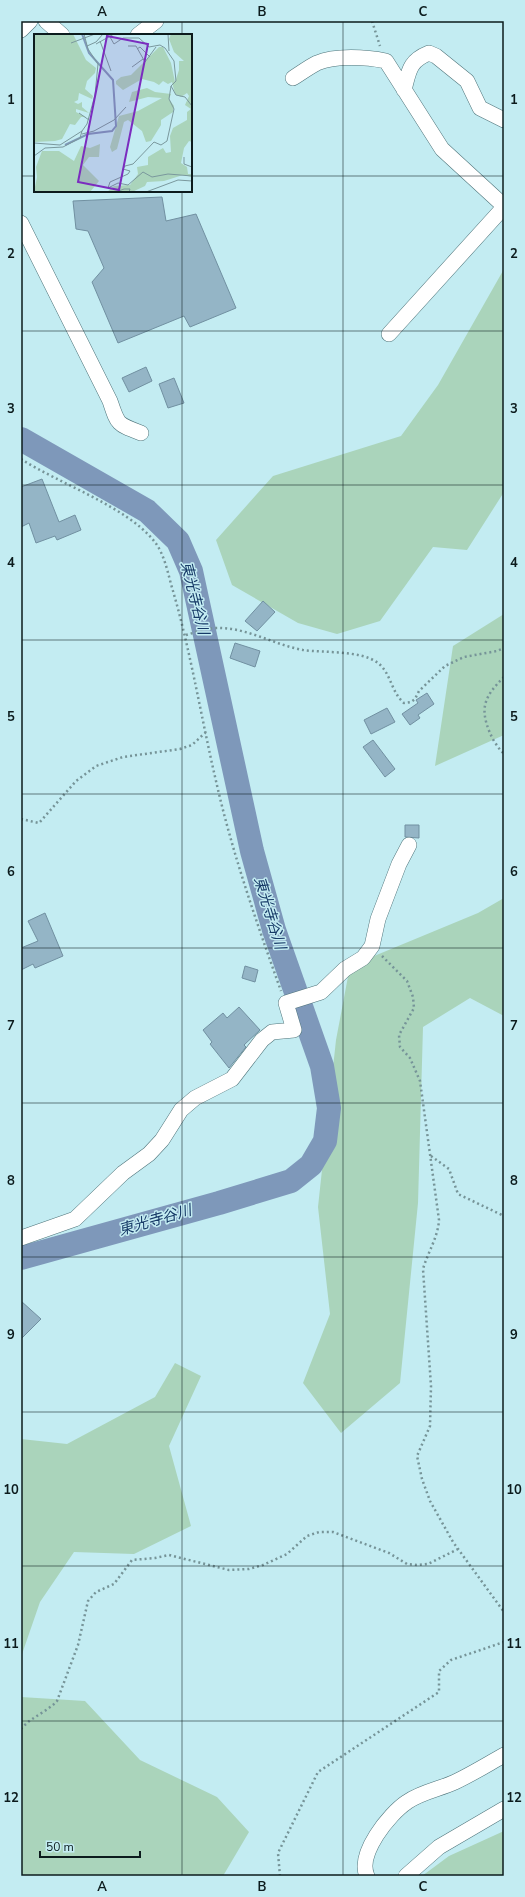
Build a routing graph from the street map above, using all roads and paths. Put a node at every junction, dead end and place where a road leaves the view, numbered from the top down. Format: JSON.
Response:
{"nodes":[{"id":1,"x":30,"y":21,"type":"edge"},
{"id":2,"x":46,"y":21,"type":"edge"},
{"id":3,"x":156,"y":21,"type":"edge"},
{"id":4,"x":372,"y":21,"type":"edge"},
{"id":5,"x":21,"y":30,"type":"edge"},
{"id":6,"x":61,"y":34,"type":"edge"},
{"id":7,"x":139,"y":34,"type":"edge"},
{"id":8,"x":386,"y":61,"type":"junction"},
{"id":9,"x":293,"y":78,"type":"dead end"},
{"id":10,"x":404,"y":90,"type":"junction"},
{"id":11,"x":504,"y":120,"type":"edge"},
{"id":12,"x":504,"y":207,"type":"edge"},
{"id":13,"x":21,"y":223,"type":"edge"},
{"id":14,"x":389,"y":334,"type":"dead end"},
{"id":15,"x":141,"y":433,"type":"dead end"},
{"id":16,"x":21,"y":459,"type":"edge"},
{"id":17,"x":186,"y":635,"type":"junction"},
{"id":18,"x":504,"y":648,"type":"edge"},
{"id":19,"x":504,"y":677,"type":"edge"},
{"id":20,"x":206,"y":732,"type":"junction"},
{"id":21,"x":504,"y":754,"type":"edge"},
{"id":22,"x":21,"y":819,"type":"edge"},
{"id":23,"x":409,"y":845,"type":"dead end"},
{"id":24,"x":372,"y":946,"type":"junction"},
{"id":25,"x":286,"y":1003,"type":"junction"},
{"id":26,"x":430,"y":1156,"type":"junction"},
{"id":27,"x":504,"y":1216,"type":"edge"},
{"id":28,"x":21,"y":1238,"type":"edge"},
{"id":29,"x":458,"y":1549,"type":"junction"},
{"id":30,"x":504,"y":1612,"type":"edge"},
{"id":31,"x":504,"y":1642,"type":"edge"},
{"id":32,"x":21,"y":1729,"type":"edge"},
{"id":33,"x":504,"y":1755,"type":"edge"},
{"id":34,"x":504,"y":1809,"type":"edge"},
{"id":35,"x":280,"y":1876,"type":"edge"},
{"id":36,"x":367,"y":1876,"type":"edge"},
{"id":37,"x":406,"y":1876,"type":"edge"}],
"edges":[{"from":1,"to":5,"type":"street"},
{"from":2,"to":6,"type":"street"},
{"from":3,"to":7,"type":"street"},
{"from":4,"to":8,"type":"path"},
{"from":8,"to":9,"type":"street"},
{"from":8,"to":10,"type":"street"},
{"from":10,"to":11,"type":"street"},
{"from":10,"to":12,"type":"street"},
{"from":12,"to":14,"type":"street"},
{"from":13,"to":15,"type":"street"},
{"from":16,"to":17,"type":"path"},
{"from":17,"to":18,"type":"path"},
{"from":17,"to":20,"type":"path"},
{"from":19,"to":21,"type":"path"},
{"from":20,"to":22,"type":"path"},
{"from":20,"to":25,"type":"path"},
{"from":23,"to":24,"type":"street"},
{"from":24,"to":25,"type":"street"},
{"from":24,"to":26,"type":"path"},
{"from":25,"to":28,"type":"street"},
{"from":26,"to":27,"type":"path"},
{"from":26,"to":29,"type":"path"},
{"from":29,"to":30,"type":"path"},
{"from":29,"to":32,"type":"path"},
{"from":31,"to":35,"type":"path"},
{"from":33,"to":36,"type":"street"},
{"from":34,"to":37,"type":"street"}]}
